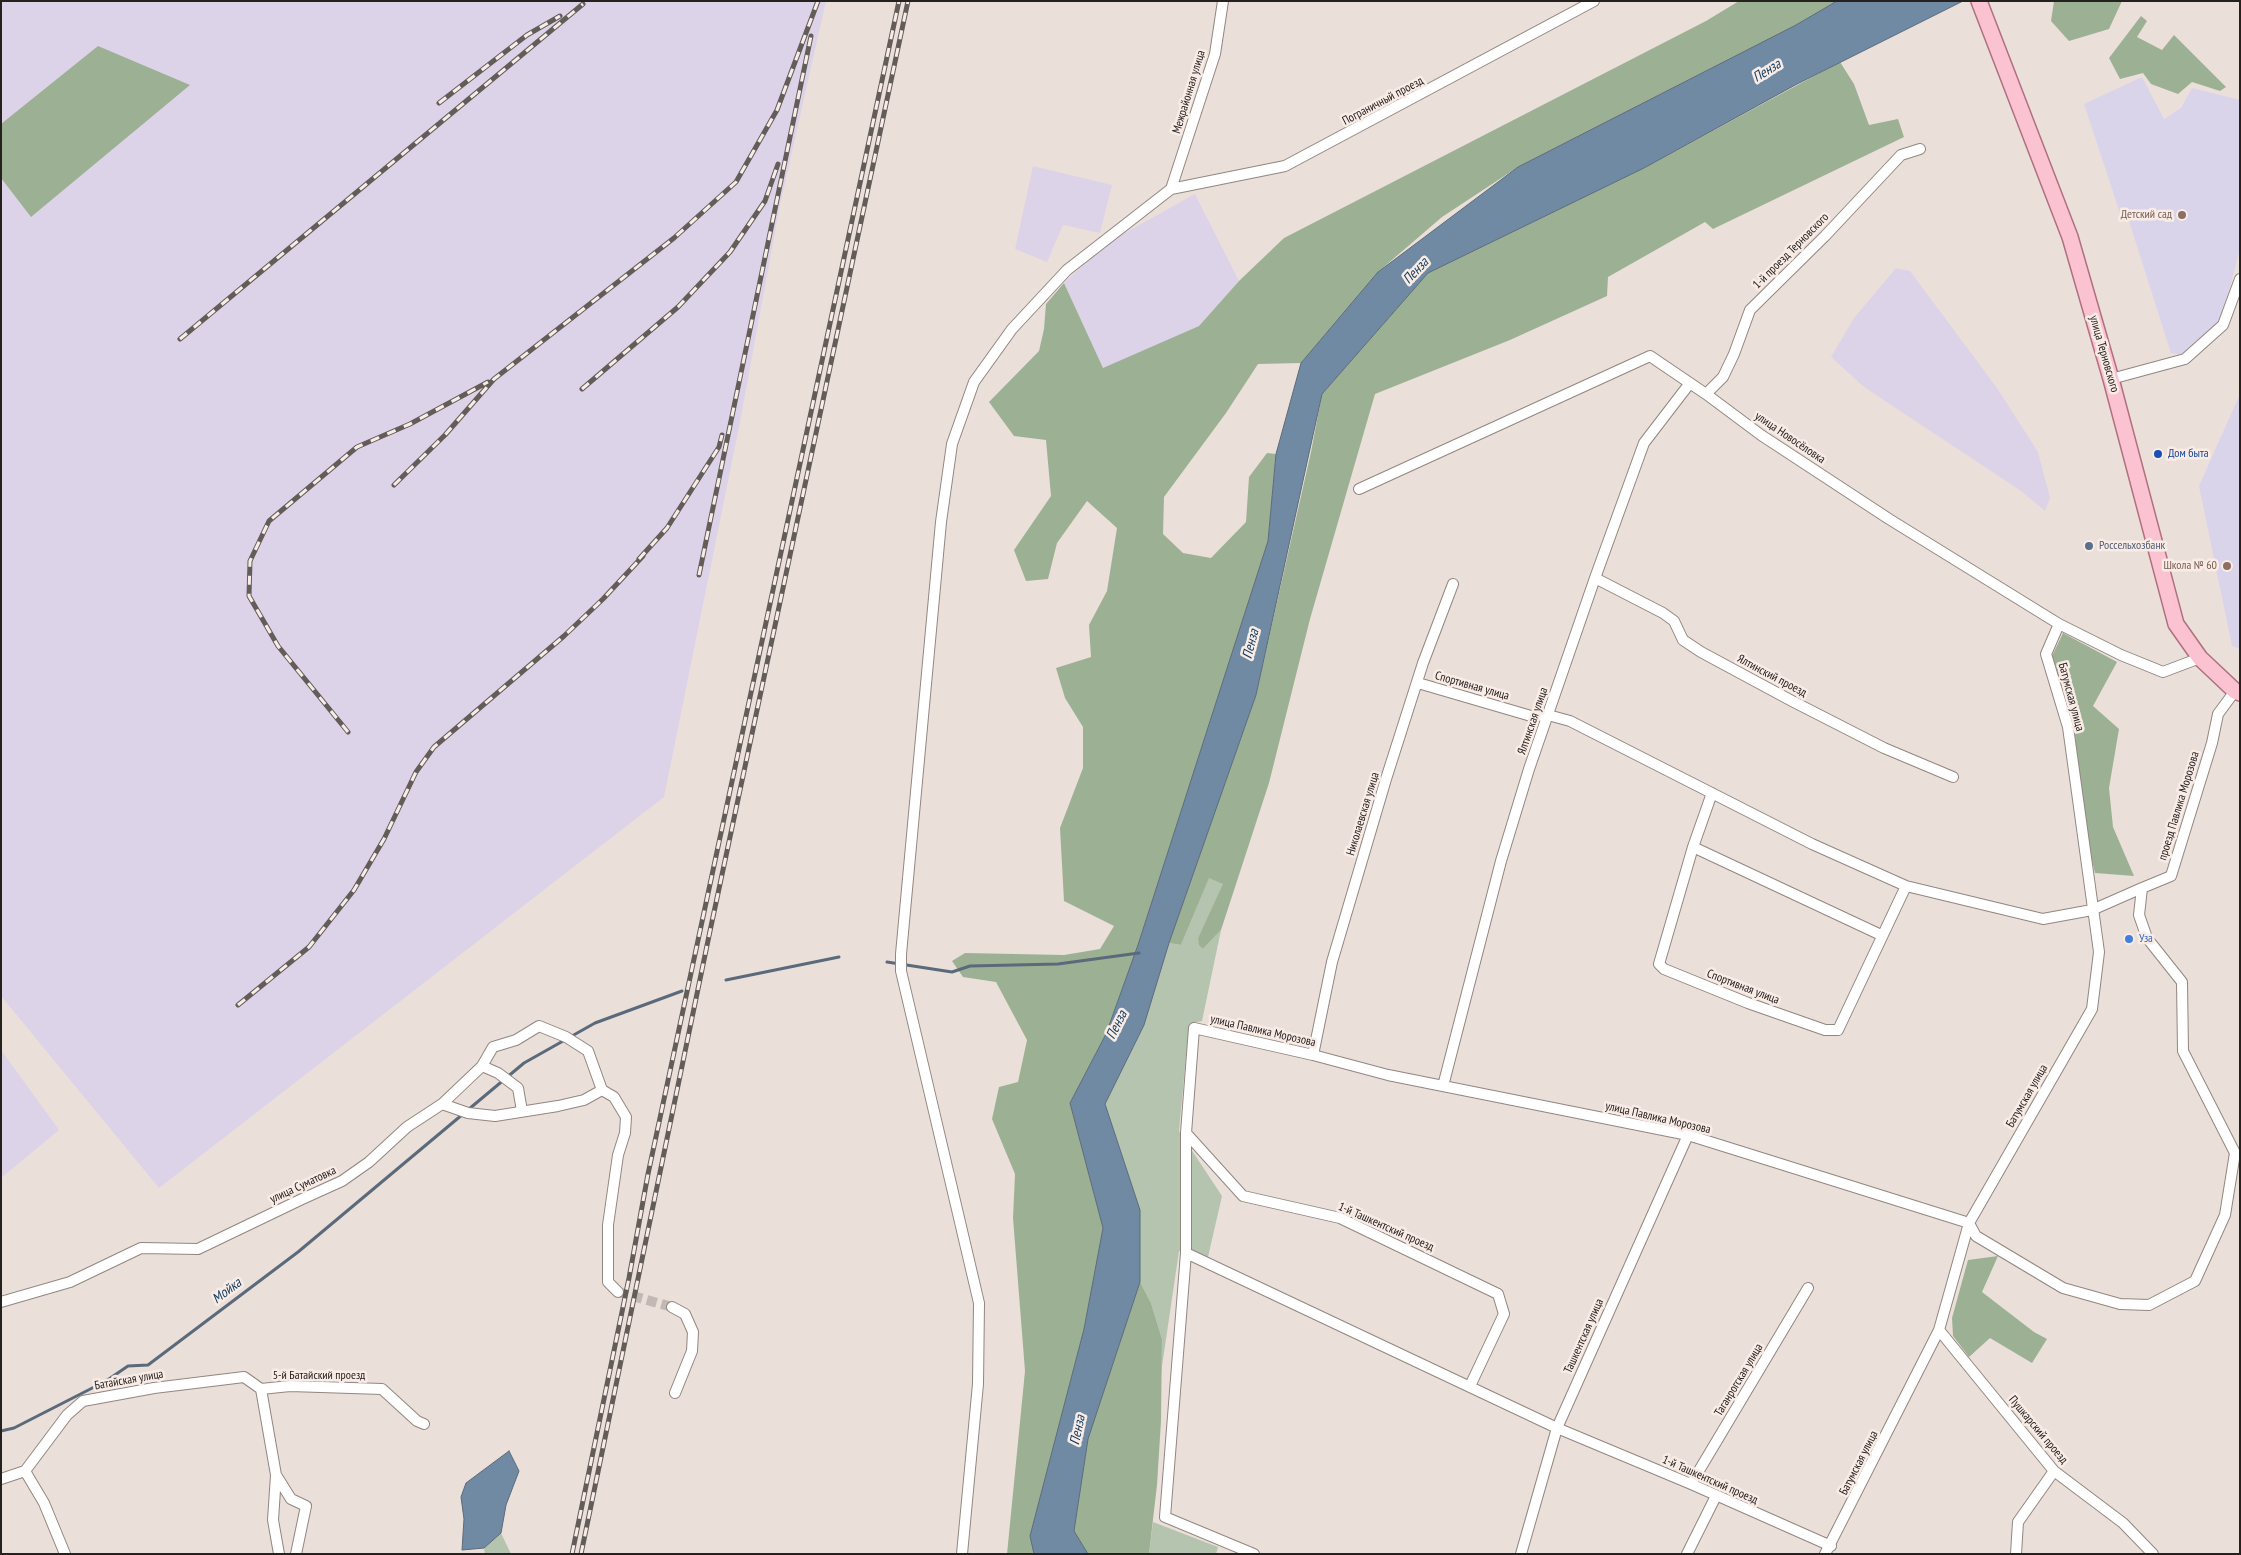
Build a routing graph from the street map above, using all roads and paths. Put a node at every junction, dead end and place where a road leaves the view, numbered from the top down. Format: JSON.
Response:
{"nodes":[{"id":1,"x":1224,"y":1,"type":"edge"},
{"id":2,"x":1594,"y":1,"type":"edge"},
{"id":3,"x":1979,"y":1,"type":"edge"},
{"id":4,"x":1920,"y":149,"type":"dead end"},
{"id":5,"x":1171,"y":189,"type":"junction"},
{"id":6,"x":2240,"y":279,"type":"edge"},
{"id":7,"x":2111,"y":379,"type":"junction"},
{"id":8,"x":1690,"y":383,"type":"junction"},
{"id":9,"x":1706,"y":394,"type":"junction"},
{"id":10,"x":1359,"y":489,"type":"dead end"},
{"id":11,"x":1595,"y":578,"type":"junction"},
{"id":12,"x":1453,"y":584,"type":"dead end"},
{"id":13,"x":2059,"y":624,"type":"junction"},
{"id":14,"x":2200,"y":658,"type":"junction"},
{"id":15,"x":1418,"y":683,"type":"junction"},
{"id":16,"x":2237,"y":692,"type":"edge"},
{"id":17,"x":1548,"y":716,"type":"junction"},
{"id":18,"x":1953,"y":777,"type":"dead end"},
{"id":19,"x":1712,"y":793,"type":"junction"},
{"id":20,"x":1693,"y":847,"type":"junction"},
{"id":21,"x":1906,"y":886,"type":"junction"},
{"id":22,"x":2142,"y":888,"type":"junction"},
{"id":23,"x":2092,"y":910,"type":"junction"},
{"id":24,"x":1881,"y":935,"type":"junction"},
{"id":25,"x":1313,"y":1055,"type":"junction"},
{"id":26,"x":482,"y":1066,"type":"junction"},
{"id":27,"x":1442,"y":1086,"type":"junction"},
{"id":28,"x":602,"y":1090,"type":"junction"},
{"id":29,"x":442,"y":1104,"type":"junction"},
{"id":30,"x":522,"y":1111,"type":"junction"},
{"id":31,"x":1186,"y":1133,"type":"junction"},
{"id":32,"x":1688,"y":1135,"type":"junction"},
{"id":33,"x":1969,"y":1223,"type":"junction"},
{"id":34,"x":1186,"y":1253,"type":"junction"},
{"id":35,"x":1808,"y":1288,"type":"dead end"},
{"id":36,"x":618,"y":1292,"type":"dead end"},
{"id":37,"x":1,"y":1302,"type":"edge"},
{"id":38,"x":672,"y":1307,"type":"tunnel mouth"},
{"id":39,"x":1940,"y":1330,"type":"junction"},
{"id":40,"x":1470,"y":1386,"type":"junction"},
{"id":41,"x":261,"y":1389,"type":"junction"},
{"id":42,"x":675,"y":1393,"type":"dead end"},
{"id":43,"x":424,"y":1424,"type":"dead end"},
{"id":44,"x":1557,"y":1428,"type":"junction"},
{"id":45,"x":26,"y":1471,"type":"junction"},
{"id":46,"x":2054,"y":1471,"type":"junction"},
{"id":47,"x":276,"y":1475,"type":"junction"},
{"id":48,"x":1,"y":1479,"type":"edge"},
{"id":49,"x":1691,"y":1484,"type":"junction"},
{"id":50,"x":1716,"y":1496,"type":"junction"},
{"id":51,"x":1828,"y":1550,"type":"edge"},
{"id":52,"x":65,"y":1554,"type":"edge"},
{"id":53,"x":279,"y":1554,"type":"edge"},
{"id":54,"x":296,"y":1554,"type":"edge"},
{"id":55,"x":962,"y":1554,"type":"edge"},
{"id":56,"x":1254,"y":1554,"type":"edge"},
{"id":57,"x":1521,"y":1554,"type":"edge"},
{"id":58,"x":1687,"y":1554,"type":"edge"},
{"id":59,"x":2016,"y":1554,"type":"edge"},
{"id":60,"x":2153,"y":1554,"type":"edge"}],
"edges":[{"from":1,"to":5,"type":"street","name":"Межрайонная улица"},
{"from":2,"to":5,"type":"street","name":"Пограничный проезд"},
{"from":3,"to":7,"type":"main road","name":"улица Терновского"},
{"from":4,"to":9,"type":"street","name":"1-й проезд Терновского"},
{"from":5,"to":55,"type":"street"},
{"from":6,"to":7,"type":"street"},
{"from":7,"to":14,"type":"main road","name":"улица Терновского"},
{"from":8,"to":9,"type":"street","name":"улица Новосёловка"},
{"from":8,"to":10,"type":"street","name":"улица Новосёловка"},
{"from":8,"to":11,"type":"street","name":"Ялтинская улица"},
{"from":9,"to":13,"type":"street","name":"улица Новосёловка"},
{"from":11,"to":17,"type":"street","name":"Ялтинская улица"},
{"from":11,"to":18,"type":"street","name":"Ялтинский проезд"},
{"from":12,"to":15,"type":"street","name":"Николаевская улица"},
{"from":13,"to":14,"type":"street","name":"улица Новосёловка"},
{"from":13,"to":23,"type":"street","name":"Батумская улица"},
{"from":14,"to":16,"type":"main road","name":"улица Терновского"},
{"from":15,"to":17,"type":"street","name":"Спортивная улица"},
{"from":15,"to":25,"type":"street","name":"Николаевская улица"},
{"from":16,"to":22,"type":"street","name":"проезд Павлика Морозова"},
{"from":17,"to":19,"type":"street","name":"Спортивная улица"},
{"from":17,"to":27,"type":"street","name":"Ялтинская улица"},
{"from":19,"to":20,"type":"street","name":"Спортивная улица"},
{"from":19,"to":21,"type":"street","name":"Спортивная улица"},
{"from":20,"to":24,"type":"street"},
{"from":20,"to":24,"type":"street","name":"Спортивная улица"},
{"from":21,"to":23,"type":"street","name":"Спортивная улица"},
{"from":21,"to":24,"type":"street","name":"Спортивная улица"},
{"from":22,"to":23,"type":"street","name":"Спортивная улица"},
{"from":22,"to":33,"type":"street"},
{"from":23,"to":33,"type":"street","name":"Батумская улица"},
{"from":25,"to":27,"type":"street","name":"улица Павлика Морозова"},
{"from":25,"to":31,"type":"street","name":"улица Павлика Морозова"},
{"from":26,"to":28,"type":"street","name":"улица Суматовка"},
{"from":26,"to":29,"type":"street","name":"улица Суматовка"},
{"from":26,"to":30,"type":"street"},
{"from":27,"to":32,"type":"street","name":"улица Павлика Морозова"},
{"from":28,"to":30,"type":"street"},
{"from":28,"to":36,"type":"street"},
{"from":29,"to":30,"type":"street"},
{"from":29,"to":37,"type":"street","name":"улица Суматовка"},
{"from":31,"to":34,"type":"street"},
{"from":31,"to":40,"type":"street","name":"1-й Ташкентский проезд"},
{"from":32,"to":33,"type":"street","name":"улица Павлика Морозова"},
{"from":32,"to":44,"type":"street","name":"Ташкентская улица"},
{"from":33,"to":39,"type":"street","name":"Батумская улица"},
{"from":34,"to":40,"type":"street","name":"1-й Ташкентский проезд"},
{"from":34,"to":56,"type":"street"},
{"from":35,"to":49,"type":"street","name":"Таганрогская улица"},
{"from":38,"to":42,"type":"street"},
{"from":39,"to":46,"type":"street","name":"Пушкарский проезд"},
{"from":39,"to":51,"type":"street","name":"Батумская улица"},
{"from":40,"to":44,"type":"street","name":"1-й Ташкентский проезд"},
{"from":41,"to":43,"type":"street","name":"5-й Батайский проезд"},
{"from":41,"to":45,"type":"street","name":"Батайская улица"},
{"from":41,"to":47,"type":"street"},
{"from":44,"to":49,"type":"street","name":"1-й Ташкентский проезд"},
{"from":44,"to":57,"type":"street","name":"Ташкентская улица"},
{"from":45,"to":48,"type":"street"},
{"from":45,"to":52,"type":"street"},
{"from":46,"to":59,"type":"street"},
{"from":46,"to":60,"type":"street","name":"Пушкарский проезд"},
{"from":47,"to":53,"type":"street"},
{"from":47,"to":54,"type":"street"},
{"from":49,"to":50,"type":"street","name":"1-й Ташкентский проезд"},
{"from":50,"to":51,"type":"street","name":"1-й Ташкентский проезд"},
{"from":50,"to":58,"type":"street"}]}
